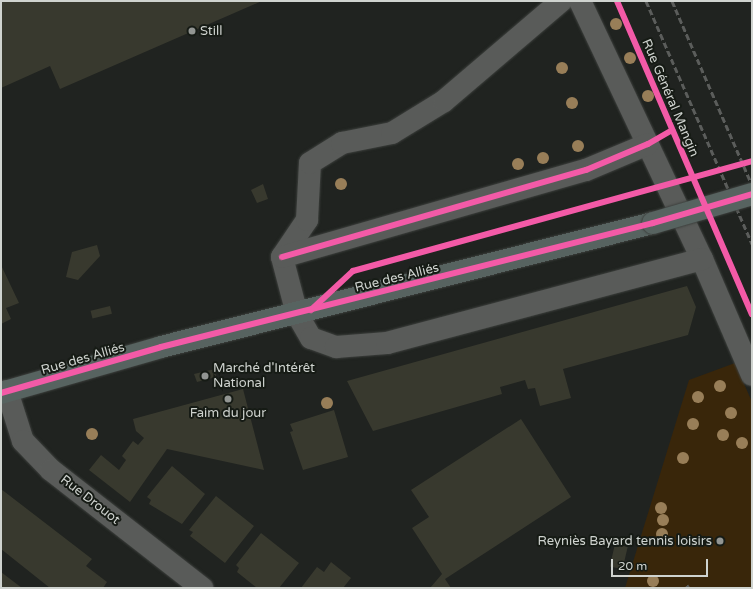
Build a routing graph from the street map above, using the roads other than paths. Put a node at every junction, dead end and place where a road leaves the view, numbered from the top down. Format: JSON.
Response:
{"nodes":[{"id":1,"x":561,"y":1,"type":"edge"},
{"id":2,"x":580,"y":1,"type":"edge"},
{"id":3,"x":648,"y":144,"type":"junction"},
{"id":4,"x":752,"y":194,"type":"edge"},
{"id":5,"x":282,"y":257,"type":"junction"},
{"id":6,"x":702,"y":259,"type":"junction"},
{"id":7,"x":297,"y":314,"type":"junction"},
{"id":8,"x":752,"y":375,"type":"edge"},
{"id":9,"x":4,"y":392,"type":"edge"},
{"id":10,"x":202,"y":588,"type":"edge"}],
"edges":[{"from":1,"to":5,"type":"street"},
{"from":2,"to":3,"type":"street"},
{"from":3,"to":5,"type":"street"},
{"from":3,"to":6,"type":"street"},
{"from":4,"to":7,"type":"main road","name":"Rue des Alliés","bridge":true},
{"from":5,"to":7,"type":"street"},
{"from":6,"to":7,"type":"street"},
{"from":6,"to":8,"type":"street"},
{"from":7,"to":9,"type":"main road","name":"Rue des Alliés"},
{"from":9,"to":10,"type":"street","name":"Rue Drouot"}]}
